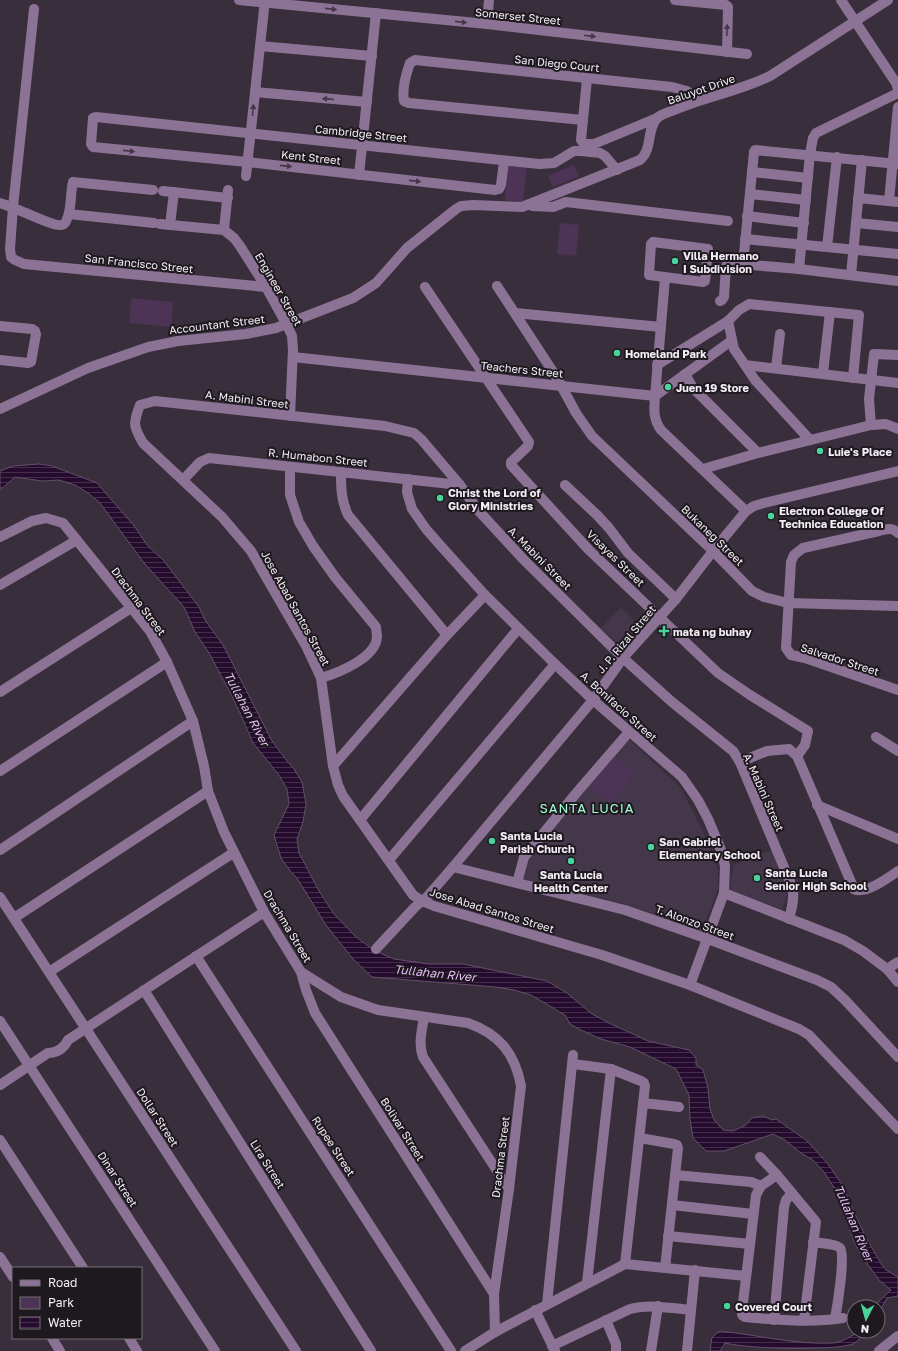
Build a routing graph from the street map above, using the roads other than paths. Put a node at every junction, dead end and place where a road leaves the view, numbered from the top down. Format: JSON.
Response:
{"nodes":[{"id":1,"x":239,"y":0,"type":"edge"},
{"id":2,"x":489,"y":0,"type":"edge"},
{"id":3,"x":675,"y":0,"type":"edge"},
{"id":4,"x":842,"y":0,"type":"edge"},
{"id":5,"x":888,"y":0,"type":"edge"},
{"id":6,"x":265,"y":1,"type":"edge"},
{"id":7,"x":34,"y":9,"type":"dead end"},
{"id":8,"x":376,"y":13,"type":"junction"},
{"id":9,"x":855,"y":21,"type":"junction"},
{"id":10,"x":487,"y":24,"type":"junction"},
{"id":11,"x":260,"y":46,"type":"junction"},
{"id":12,"x":727,"y":52,"type":"junction"},
{"id":13,"x":747,"y":54,"type":"dead end"},
{"id":14,"x":372,"y":56,"type":"junction"},
{"id":15,"x":587,"y":79,"type":"junction"},
{"id":16,"x":898,"y":89,"type":"edge"},
{"id":17,"x":255,"y":92,"type":"junction"},
{"id":18,"x":898,"y":93,"type":"edge"},
{"id":19,"x":367,"y":102,"type":"junction"},
{"id":20,"x":697,"y":102,"type":"junction"},
{"id":21,"x":898,"y":107,"type":"edge"},
{"id":22,"x":657,"y":118,"type":"junction"},
{"id":23,"x":583,"y":120,"type":"junction"},
{"id":24,"x":250,"y":134,"type":"junction"},
{"id":25,"x":91,"y":146,"type":"joint"},
{"id":26,"x":362,"y":146,"type":"junction"},
{"id":27,"x":810,"y":154,"type":"junction"},
{"id":28,"x":837,"y":157,"type":"junction"},
{"id":29,"x":862,"y":160,"type":"junction"},
{"id":30,"x":504,"y":161,"type":"junction"},
{"id":31,"x":247,"y":162,"type":"junction"},
{"id":32,"x":895,"y":164,"type":"edge"},
{"id":33,"x":617,"y":170,"type":"junction"},
{"id":34,"x":752,"y":172,"type":"junction"},
{"id":35,"x":359,"y":174,"type":"junction"},
{"id":36,"x":246,"y":176,"type":"dead end"},
{"id":37,"x":808,"y":178,"type":"junction"},
{"id":38,"x":153,"y":190,"type":"dead end"},
{"id":39,"x":163,"y":191,"type":"dead end"},
{"id":40,"x":174,"y":192,"type":"junction"},
{"id":41,"x":750,"y":194,"type":"junction"},
{"id":42,"x":858,"y":198,"type":"junction"},
{"id":43,"x":806,"y":200,"type":"junction"},
{"id":44,"x":893,"y":201,"type":"edge"},
{"id":45,"x":0,"y":203,"type":"edge"},
{"id":46,"x":528,"y":206,"type":"junction"},
{"id":47,"x":13,"y":207,"type":"junction"},
{"id":48,"x":69,"y":214,"type":"junction"},
{"id":49,"x":747,"y":216,"type":"junction"},
{"id":50,"x":728,"y":221,"type":"dead end"},
{"id":51,"x":804,"y":223,"type":"junction"},
{"id":52,"x":856,"y":223,"type":"junction"},
{"id":53,"x":162,"y":224,"type":"junction"},
{"id":54,"x":898,"y":227,"type":"edge"},
{"id":55,"x":224,"y":230,"type":"junction"},
{"id":56,"x":745,"y":239,"type":"junction"},
{"id":57,"x":801,"y":244,"type":"junction"},
{"id":58,"x":827,"y":247,"type":"junction"},
{"id":59,"x":854,"y":249,"type":"junction"},
{"id":60,"x":898,"y":254,"type":"edge"},
{"id":61,"x":743,"y":264,"type":"junction"},
{"id":62,"x":799,"y":269,"type":"junction"},
{"id":63,"x":851,"y":275,"type":"junction"},
{"id":64,"x":665,"y":278,"type":"junction"},
{"id":65,"x":898,"y":280,"type":"edge"},
{"id":66,"x":497,"y":286,"type":"dead end"},
{"id":67,"x":425,"y":287,"type":"dead end"},
{"id":68,"x":266,"y":288,"type":"junction"},
{"id":69,"x":720,"y":301,"type":"dead end"},
{"id":70,"x":830,"y":312,"type":"junction"},
{"id":71,"x":515,"y":313,"type":"junction"},
{"id":72,"x":728,"y":322,"type":"junction"},
{"id":73,"x":287,"y":325,"type":"junction"},
{"id":74,"x":0,"y":326,"type":"edge"},
{"id":75,"x":661,"y":327,"type":"junction"},
{"id":76,"x":780,"y":334,"type":"dead end"},
{"id":77,"x":731,"y":341,"type":"junction"},
{"id":78,"x":898,"y":355,"type":"edge"},
{"id":79,"x":293,"y":357,"type":"junction"},
{"id":80,"x":0,"y":360,"type":"edge"},
{"id":81,"x":657,"y":365,"type":"junction"},
{"id":82,"x":744,"y":365,"type":"junction"},
{"id":83,"x":776,"y":368,"type":"junction"},
{"id":84,"x":823,"y":373,"type":"junction"},
{"id":85,"x":685,"y":374,"type":"junction"},
{"id":86,"x":485,"y":378,"type":"junction"},
{"id":87,"x":853,"y":378,"type":"junction"},
{"id":88,"x":871,"y":380,"type":"junction"},
{"id":89,"x":898,"y":383,"type":"edge"},
{"id":90,"x":561,"y":386,"type":"junction"},
{"id":91,"x":654,"y":396,"type":"junction"},
{"id":92,"x":140,"y":405,"type":"joint"},
{"id":93,"x":0,"y":408,"type":"edge"},
{"id":94,"x":290,"y":416,"type":"junction"},
{"id":95,"x":871,"y":425,"type":"junction"},
{"id":96,"x":898,"y":429,"type":"edge"},
{"id":97,"x":810,"y":440,"type":"junction"},
{"id":98,"x":758,"y":453,"type":"junction"},
{"id":99,"x":290,"y":467,"type":"junction"},
{"id":100,"x":703,"y":469,"type":"junction"},
{"id":101,"x":898,"y":471,"type":"edge"},
{"id":102,"x":341,"y":472,"type":"junction"},
{"id":103,"x":408,"y":479,"type":"junction"},
{"id":104,"x":182,"y":480,"type":"junction"},
{"id":105,"x":460,"y":485,"type":"junction"},
{"id":106,"x":565,"y":485,"type":"dead end"},
{"id":107,"x":746,"y":511,"type":"junction"},
{"id":108,"x":897,"y":532,"type":"edge"},
{"id":109,"x":0,"y":537,"type":"edge"},
{"id":110,"x":76,"y":540,"type":"junction"},
{"id":111,"x":713,"y":551,"type":"junction"},
{"id":112,"x":0,"y":585,"type":"edge"},
{"id":113,"x":485,"y":595,"type":"junction"},
{"id":114,"x":676,"y":599,"type":"junction"},
{"id":115,"x":788,"y":603,"type":"junction"},
{"id":116,"x":898,"y":606,"type":"edge"},
{"id":117,"x":131,"y":608,"type":"junction"},
{"id":118,"x":660,"y":617,"type":"junction"},
{"id":119,"x":518,"y":628,"type":"junction"},
{"id":120,"x":447,"y":635,"type":"junction"},
{"id":121,"x":623,"y":658,"type":"junction"},
{"id":122,"x":167,"y":662,"type":"junction"},
{"id":123,"x":555,"y":664,"type":"junction"},
{"id":124,"x":321,"y":678,"type":"junction"},
{"id":125,"x":898,"y":690,"type":"edge"},
{"id":126,"x":0,"y":692,"type":"edge"},
{"id":127,"x":593,"y":700,"type":"junction"},
{"id":128,"x":193,"y":721,"type":"junction"},
{"id":129,"x":629,"y":732,"type":"junction"},
{"id":130,"x":876,"y":737,"type":"dead end"},
{"id":131,"x":898,"y":751,"type":"edge"},
{"id":132,"x":797,"y":756,"type":"junction"},
{"id":133,"x":740,"y":762,"type":"junction"},
{"id":134,"x":333,"y":766,"type":"junction"},
{"id":135,"x":0,"y":771,"type":"edge"},
{"id":136,"x":208,"y":791,"type":"junction"},
{"id":137,"x":817,"y":805,"type":"junction"},
{"id":138,"x":360,"y":820,"type":"junction"},
{"id":139,"x":898,"y":839,"type":"edge"},
{"id":140,"x":0,"y":850,"type":"edge"},
{"id":141,"x":233,"y":853,"type":"junction"},
{"id":142,"x":389,"y":860,"type":"junction"},
{"id":143,"x":453,"y":867,"type":"junction"},
{"id":144,"x":898,"y":871,"type":"edge"},
{"id":145,"x":517,"y":883,"type":"junction"},
{"id":146,"x":724,"y":893,"type":"junction"},
{"id":147,"x":0,"y":897,"type":"edge"},
{"id":148,"x":422,"y":901,"type":"junction"},
{"id":149,"x":264,"y":912,"type":"junction"},
{"id":150,"x":14,"y":918,"type":"junction"},
{"id":151,"x":789,"y":919,"type":"junction"},
{"id":152,"x":708,"y":939,"type":"junction"},
{"id":153,"x":376,"y":949,"type":"dead end"},
{"id":154,"x":196,"y":956,"type":"junction"},
{"id":155,"x":898,"y":962,"type":"edge"},
{"id":156,"x":887,"y":969,"type":"junction"},
{"id":157,"x":49,"y":972,"type":"junction"},
{"id":158,"x":301,"y":972,"type":"junction"},
{"id":159,"x":898,"y":982,"type":"edge"},
{"id":160,"x":690,"y":985,"type":"junction"},
{"id":161,"x":144,"y":990,"type":"junction"},
{"id":162,"x":424,"y":1017,"type":"junction"},
{"id":163,"x":0,"y":1020,"type":"edge"},
{"id":164,"x":86,"y":1028,"type":"junction"},
{"id":165,"x":898,"y":1057,"type":"edge"},
{"id":166,"x":29,"y":1065,"type":"junction"},
{"id":167,"x":611,"y":1069,"type":"junction"},
{"id":168,"x":0,"y":1085,"type":"edge"},
{"id":169,"x":643,"y":1103,"type":"junction"},
{"id":170,"x":679,"y":1107,"type":"dead end"},
{"id":171,"x":898,"y":1129,"type":"edge"},
{"id":172,"x":640,"y":1138,"type":"junction"},
{"id":173,"x":0,"y":1140,"type":"edge"},
{"id":174,"x":760,"y":1156,"type":"dead end"},
{"id":175,"x":676,"y":1175,"type":"junction"},
{"id":176,"x":777,"y":1175,"type":"junction"},
{"id":177,"x":761,"y":1186,"type":"junction"},
{"id":178,"x":509,"y":1189,"type":"junction"},
{"id":179,"x":792,"y":1193,"type":"junction"},
{"id":180,"x":672,"y":1205,"type":"junction"},
{"id":181,"x":753,"y":1214,"type":"junction"},
{"id":182,"x":668,"y":1236,"type":"junction"},
{"id":183,"x":813,"y":1242,"type":"junction"},
{"id":184,"x":750,"y":1244,"type":"junction"},
{"id":185,"x":0,"y":1257,"type":"edge"},
{"id":186,"x":625,"y":1264,"type":"junction"},
{"id":187,"x":82,"y":1267,"type":"edge"},
{"id":188,"x":664,"y":1268,"type":"junction"},
{"id":189,"x":695,"y":1270,"type":"junction"},
{"id":190,"x":12,"y":1275,"type":"edge"},
{"id":191,"x":746,"y":1276,"type":"junction"},
{"id":192,"x":587,"y":1283,"type":"junction"},
{"id":193,"x":494,"y":1294,"type":"junction"},
{"id":194,"x":547,"y":1304,"type":"junction"},
{"id":195,"x":658,"y":1306,"type":"junction"},
{"id":196,"x":535,"y":1310,"type":"junction"},
{"id":197,"x":691,"y":1310,"type":"junction"},
{"id":198,"x":606,"y":1320,"type":"junction"},
{"id":199,"x":774,"y":1320,"type":"junction"},
{"id":200,"x":804,"y":1320,"type":"junction"},
{"id":201,"x":494,"y":1332,"type":"junction"},
{"id":202,"x":898,"y":1336,"type":"edge"},
{"id":203,"x":53,"y":1339,"type":"edge"},
{"id":204,"x":130,"y":1339,"type":"edge"},
{"id":205,"x":554,"y":1348,"type":"edge"},
{"id":206,"x":883,"y":1350,"type":"edge"},
{"id":207,"x":60,"y":1351,"type":"edge"},
{"id":208,"x":137,"y":1351,"type":"edge"},
{"id":209,"x":215,"y":1351,"type":"edge"},
{"id":210,"x":296,"y":1351,"type":"edge"},
{"id":211,"x":372,"y":1351,"type":"edge"},
{"id":212,"x":451,"y":1351,"type":"edge"},
{"id":213,"x":465,"y":1351,"type":"edge"},
{"id":214,"x":616,"y":1351,"type":"edge"},
{"id":215,"x":651,"y":1351,"type":"edge"},
{"id":216,"x":687,"y":1351,"type":"edge"}],
"edges":[{"from":1,"to":6,"type":"street","name":"Somerset Street"},
{"from":2,"to":10,"type":"street"},
{"from":12,"to":3,"type":"street","one_way":true},
{"from":4,"to":9,"type":"street"},
{"from":5,"to":9,"type":"street","name":"Baluyot Drive"},
{"from":6,"to":8,"type":"street","name":"Somerset Street","one_way":true},
{"from":6,"to":11,"type":"street"},
{"from":7,"to":47,"type":"street"},
{"from":8,"to":10,"type":"street","name":"Somerset Street","one_way":true},
{"from":8,"to":14,"type":"street"},
{"from":9,"to":16,"type":"street"},
{"from":9,"to":20,"type":"street","name":"Baluyot Drive"},
{"from":10,"to":12,"type":"street","name":"Somerset Street","one_way":true},
{"from":11,"to":14,"type":"street"},
{"from":11,"to":17,"type":"street"},
{"from":12,"to":13,"type":"street","name":"Somerset Street"},
{"from":14,"to":19,"type":"street"},
{"from":15,"to":20,"type":"street","name":"San Diego Court"},
{"from":15,"to":23,"type":"street"},
{"from":15,"to":23,"type":"street","name":"San Diego Court"},
{"from":19,"to":17,"type":"street","one_way":true},
{"from":24,"to":17,"type":"street","one_way":true},
{"from":18,"to":27,"type":"street"},
{"from":19,"to":26,"type":"street"},
{"from":20,"to":22,"type":"street","name":"Baluyot Drive"},
{"from":21,"to":32,"type":"street"},
{"from":22,"to":23,"type":"street"},
{"from":22,"to":33,"type":"street","name":"Baluyot Drive"},
{"from":24,"to":25,"type":"street","name":"Cambridge Street"},
{"from":24,"to":26,"type":"street","name":"Cambridge Street"},
{"from":24,"to":31,"type":"street"},
{"from":25,"to":31,"type":"street","name":"Kent Street","one_way":true},
{"from":26,"to":30,"type":"street","name":"Cambridge Street"},
{"from":26,"to":35,"type":"street"},
{"from":27,"to":28,"type":"street"},
{"from":27,"to":34,"type":"street"},
{"from":27,"to":37,"type":"street"},
{"from":28,"to":29,"type":"street"},
{"from":28,"to":58,"type":"street"},
{"from":29,"to":32,"type":"street"},
{"from":29,"to":42,"type":"street"},
{"from":30,"to":33,"type":"street","name":"Cambridge Street"},
{"from":35,"to":30,"type":"street","name":"Kent Street","one_way":true},
{"from":31,"to":35,"type":"street","name":"Kent Street","one_way":true},
{"from":31,"to":36,"type":"street"},
{"from":32,"to":44,"type":"street"},
{"from":33,"to":46,"type":"street","name":"Baluyot Drive"},
{"from":34,"to":37,"type":"street"},
{"from":34,"to":41,"type":"street"},
{"from":37,"to":43,"type":"street"},
{"from":38,"to":48,"type":"street"},
{"from":39,"to":40,"type":"street"},
{"from":40,"to":53,"type":"street"},
{"from":40,"to":55,"type":"street"},
{"from":41,"to":43,"type":"street"},
{"from":41,"to":49,"type":"street"},
{"from":42,"to":44,"type":"street"},
{"from":42,"to":52,"type":"street"},
{"from":43,"to":51,"type":"street"},
{"from":45,"to":47,"type":"street"},
{"from":46,"to":50,"type":"street"},
{"from":46,"to":73,"type":"street","name":"Accountant Street"},
{"from":47,"to":48,"type":"street"},
{"from":47,"to":68,"type":"street","name":"San Francisco Street"},
{"from":48,"to":53,"type":"street"},
{"from":49,"to":51,"type":"street"},
{"from":49,"to":56,"type":"street"},
{"from":51,"to":57,"type":"street"},
{"from":52,"to":54,"type":"street"},
{"from":52,"to":59,"type":"street"},
{"from":53,"to":55,"type":"street"},
{"from":55,"to":68,"type":"street","name":"Engineer Street"},
{"from":56,"to":57,"type":"street"},
{"from":56,"to":61,"type":"street"},
{"from":57,"to":58,"type":"street"},
{"from":57,"to":62,"type":"street"},
{"from":58,"to":59,"type":"street"},
{"from":59,"to":60,"type":"street"},
{"from":59,"to":63,"type":"street"},
{"from":61,"to":62,"type":"street"},
{"from":61,"to":69,"type":"street"},
{"from":62,"to":63,"type":"street"},
{"from":63,"to":65,"type":"street"},
{"from":64,"to":64,"type":"street"},
{"from":64,"to":75,"type":"street"},
{"from":66,"to":71,"type":"street","name":"Bukaneg Street"},
{"from":67,"to":86,"type":"street"},
{"from":68,"to":73,"type":"street","name":"Engineer Street"},
{"from":70,"to":72,"type":"street"},
{"from":70,"to":84,"type":"street"},
{"from":70,"to":87,"type":"street"},
{"from":71,"to":75,"type":"street"},
{"from":71,"to":90,"type":"street","name":"Bukaneg Street"},
{"from":72,"to":77,"type":"street"},
{"from":72,"to":81,"type":"street"},
{"from":73,"to":79,"type":"street","name":"Engineer Street"},
{"from":73,"to":93,"type":"street","name":"Accountant Street"},
{"from":74,"to":80,"type":"street"},
{"from":75,"to":81,"type":"street"},
{"from":76,"to":83,"type":"street"},
{"from":77,"to":82,"type":"street"},
{"from":77,"to":85,"type":"street"},
{"from":78,"to":88,"type":"street"},
{"from":79,"to":86,"type":"street","name":"Teachers Street"},
{"from":79,"to":94,"type":"street","name":"Engineer Street"},
{"from":81,"to":91,"type":"street"},
{"from":82,"to":83,"type":"street"},
{"from":82,"to":97,"type":"street"},
{"from":83,"to":84,"type":"street"},
{"from":84,"to":87,"type":"street"},
{"from":85,"to":91,"type":"street"},
{"from":85,"to":98,"type":"street"},
{"from":86,"to":90,"type":"street","name":"Teachers Street"},
{"from":86,"to":118,"type":"street","name":"Visayas Street"},
{"from":87,"to":88,"type":"street"},
{"from":88,"to":89,"type":"street"},
{"from":88,"to":95,"type":"street"},
{"from":90,"to":91,"type":"street","name":"Teachers Street"},
{"from":90,"to":111,"type":"street","name":"Bukaneg Street"},
{"from":91,"to":100,"type":"street"},
{"from":92,"to":94,"type":"street","name":"A. Mabini Street"},
{"from":92,"to":104,"type":"street","name":"Jose Abad Santos Street"},
{"from":94,"to":105,"type":"street","name":"A. Mabini Street"},
{"from":95,"to":96,"type":"street"},
{"from":95,"to":97,"type":"street"},
{"from":97,"to":98,"type":"street"},
{"from":98,"to":100,"type":"street"},
{"from":99,"to":102,"type":"street","name":"R. Humabon Street"},
{"from":99,"to":104,"type":"street","name":"R. Humabon Street"},
{"from":99,"to":124,"type":"street"},
{"from":100,"to":107,"type":"street"},
{"from":101,"to":107,"type":"street","name":"J. P. Rizal Street"},
{"from":102,"to":103,"type":"street","name":"R. Humabon Street"},
{"from":102,"to":120,"type":"street"},
{"from":103,"to":105,"type":"street","name":"R. Humabon Street"},
{"from":103,"to":113,"type":"street","name":"A. Bonifacio Street"},
{"from":104,"to":124,"type":"street","name":"Jose Abad Santos Street"},
{"from":105,"to":121,"type":"street","name":"A. Mabini Street"},
{"from":106,"to":114,"type":"street"},
{"from":107,"to":111,"type":"street","name":"J. P. Rizal Street"},
{"from":108,"to":115,"type":"street","name":"Salvador Street"},
{"from":109,"to":110,"type":"street","name":"Drachma Street"},
{"from":110,"to":112,"type":"street"},
{"from":110,"to":117,"type":"street","name":"Drachma Street"},
{"from":111,"to":114,"type":"street","name":"J. P. Rizal Street"},
{"from":111,"to":115,"type":"street","name":"Bukaneg Street"},
{"from":113,"to":119,"type":"street","name":"A. Bonifacio Street"},
{"from":113,"to":120,"type":"street"},
{"from":114,"to":118,"type":"street","name":"J. P. Rizal Street"},
{"from":115,"to":116,"type":"street","name":"Bukaneg Street"},
{"from":115,"to":125,"type":"street","name":"Salvador Street"},
{"from":117,"to":122,"type":"street","name":"Drachma Street"},
{"from":117,"to":126,"type":"street"},
{"from":118,"to":121,"type":"street","name":"J. P. Rizal Street"},
{"from":118,"to":132,"type":"street","name":"Visayas Street"},
{"from":119,"to":123,"type":"street","name":"A. Bonifacio Street"},
{"from":119,"to":138,"type":"street"},
{"from":120,"to":134,"type":"street"},
{"from":121,"to":127,"type":"street","name":"J. P. Rizal Street"},
{"from":121,"to":133,"type":"street","name":"A. Mabini Street"},
{"from":122,"to":128,"type":"street","name":"Drachma Street"},
{"from":122,"to":135,"type":"street"},
{"from":123,"to":127,"type":"street","name":"A. Bonifacio Street"},
{"from":123,"to":142,"type":"street"},
{"from":124,"to":134,"type":"street","name":"Jose Abad Santos Street"},
{"from":127,"to":129,"type":"street","name":"A. Bonifacio Street"},
{"from":127,"to":143,"type":"street","name":"J. P. Rizal Street"},
{"from":128,"to":136,"type":"street","name":"Drachma Street"},
{"from":128,"to":140,"type":"street"},
{"from":129,"to":145,"type":"street"},
{"from":129,"to":146,"type":"street","name":"A. Bonifacio Street"},
{"from":130,"to":131,"type":"street"},
{"from":132,"to":133,"type":"street"},
{"from":132,"to":137,"type":"street"},
{"from":133,"to":151,"type":"street","name":"A. Mabini Street"},
{"from":134,"to":138,"type":"street","name":"Jose Abad Santos Street"},
{"from":136,"to":141,"type":"street","name":"Drachma Street"},
{"from":136,"to":150,"type":"street"},
{"from":137,"to":139,"type":"street"},
{"from":137,"to":144,"type":"street"},
{"from":138,"to":142,"type":"street","name":"Jose Abad Santos Street"},
{"from":141,"to":149,"type":"street","name":"Drachma Street"},
{"from":141,"to":157,"type":"street"},
{"from":142,"to":148,"type":"street","name":"Jose Abad Santos Street"},
{"from":143,"to":145,"type":"street","name":"T. Alonzo Street"},
{"from":143,"to":148,"type":"street","name":"J. P. Rizal Street"},
{"from":145,"to":152,"type":"street","name":"T. Alonzo Street"},
{"from":146,"to":151,"type":"street"},
{"from":146,"to":152,"type":"street","name":"A. Bonifacio Street"},
{"from":147,"to":150,"type":"street","name":"Dollar Street"},
{"from":148,"to":153,"type":"street","name":"J. P. Rizal Street"},
{"from":148,"to":160,"type":"street","name":"Jose Abad Santos Street"},
{"from":149,"to":154,"type":"street"},
{"from":149,"to":158,"type":"street","name":"Drachma Street"},
{"from":150,"to":157,"type":"street","name":"Dollar Street"},
{"from":151,"to":156,"type":"street"},
{"from":152,"to":160,"type":"street","name":"A. Bonifacio Street"},
{"from":152,"to":165,"type":"street","name":"T. Alonzo Street"},
{"from":154,"to":161,"type":"street"},
{"from":154,"to":212,"type":"street","name":"Rupee Street"},
{"from":155,"to":156,"type":"street"},
{"from":156,"to":159,"type":"street"},
{"from":157,"to":164,"type":"street","name":"Dollar Street"},
{"from":158,"to":162,"type":"street","name":"Drachma Street"},
{"from":158,"to":193,"type":"street","name":"Bolivar Street"},
{"from":160,"to":171,"type":"street","name":"Jose Abad Santos Street"},
{"from":161,"to":164,"type":"street"},
{"from":161,"to":211,"type":"street","name":"Lira Street"},
{"from":162,"to":178,"type":"street"},
{"from":162,"to":178,"type":"street","name":"Drachma Street"},
{"from":163,"to":166,"type":"street","name":"Dinar Street"},
{"from":164,"to":166,"type":"street"},
{"from":164,"to":210,"type":"street","name":"Dollar Street"},
{"from":166,"to":168,"type":"street"},
{"from":166,"to":209,"type":"street","name":"Dinar Street"},
{"from":167,"to":169,"type":"street"},
{"from":167,"to":192,"type":"street"},
{"from":167,"to":194,"type":"street"},
{"from":169,"to":170,"type":"street"},
{"from":169,"to":172,"type":"street"},
{"from":172,"to":175,"type":"street"},
{"from":172,"to":186,"type":"street"},
{"from":173,"to":187,"type":"street"},
{"from":174,"to":176,"type":"street"},
{"from":175,"to":177,"type":"street"},
{"from":175,"to":180,"type":"street"},
{"from":176,"to":177,"type":"street"},
{"from":176,"to":179,"type":"street"},
{"from":177,"to":181,"type":"street"},
{"from":178,"to":193,"type":"street","name":"Drachma Street"},
{"from":179,"to":183,"type":"street"},
{"from":179,"to":199,"type":"street"},
{"from":180,"to":181,"type":"street"},
{"from":180,"to":182,"type":"street"},
{"from":181,"to":184,"type":"street"},
{"from":182,"to":184,"type":"street"},
{"from":182,"to":188,"type":"street"},
{"from":183,"to":200,"type":"street"},
{"from":183,"to":200,"type":"street"},
{"from":184,"to":191,"type":"street"},
{"from":185,"to":190,"type":"street"},
{"from":186,"to":188,"type":"street"},
{"from":186,"to":192,"type":"street"},
{"from":188,"to":189,"type":"street"},
{"from":189,"to":191,"type":"street"},
{"from":189,"to":197,"type":"street"},
{"from":191,"to":199,"type":"street"},
{"from":192,"to":194,"type":"street"},
{"from":193,"to":201,"type":"street","name":"Drachma Street"},
{"from":194,"to":196,"type":"street"},
{"from":195,"to":197,"type":"street"},
{"from":195,"to":198,"type":"street"},
{"from":195,"to":215,"type":"street"},
{"from":196,"to":201,"type":"street"},
{"from":196,"to":205,"type":"street"},
{"from":197,"to":216,"type":"street"},
{"from":198,"to":205,"type":"street"},
{"from":198,"to":214,"type":"street"},
{"from":199,"to":200,"type":"street"},
{"from":201,"to":213,"type":"street"},
{"from":202,"to":206,"type":"street"},
{"from":203,"to":207,"type":"street"},
{"from":204,"to":208,"type":"street"}]}
